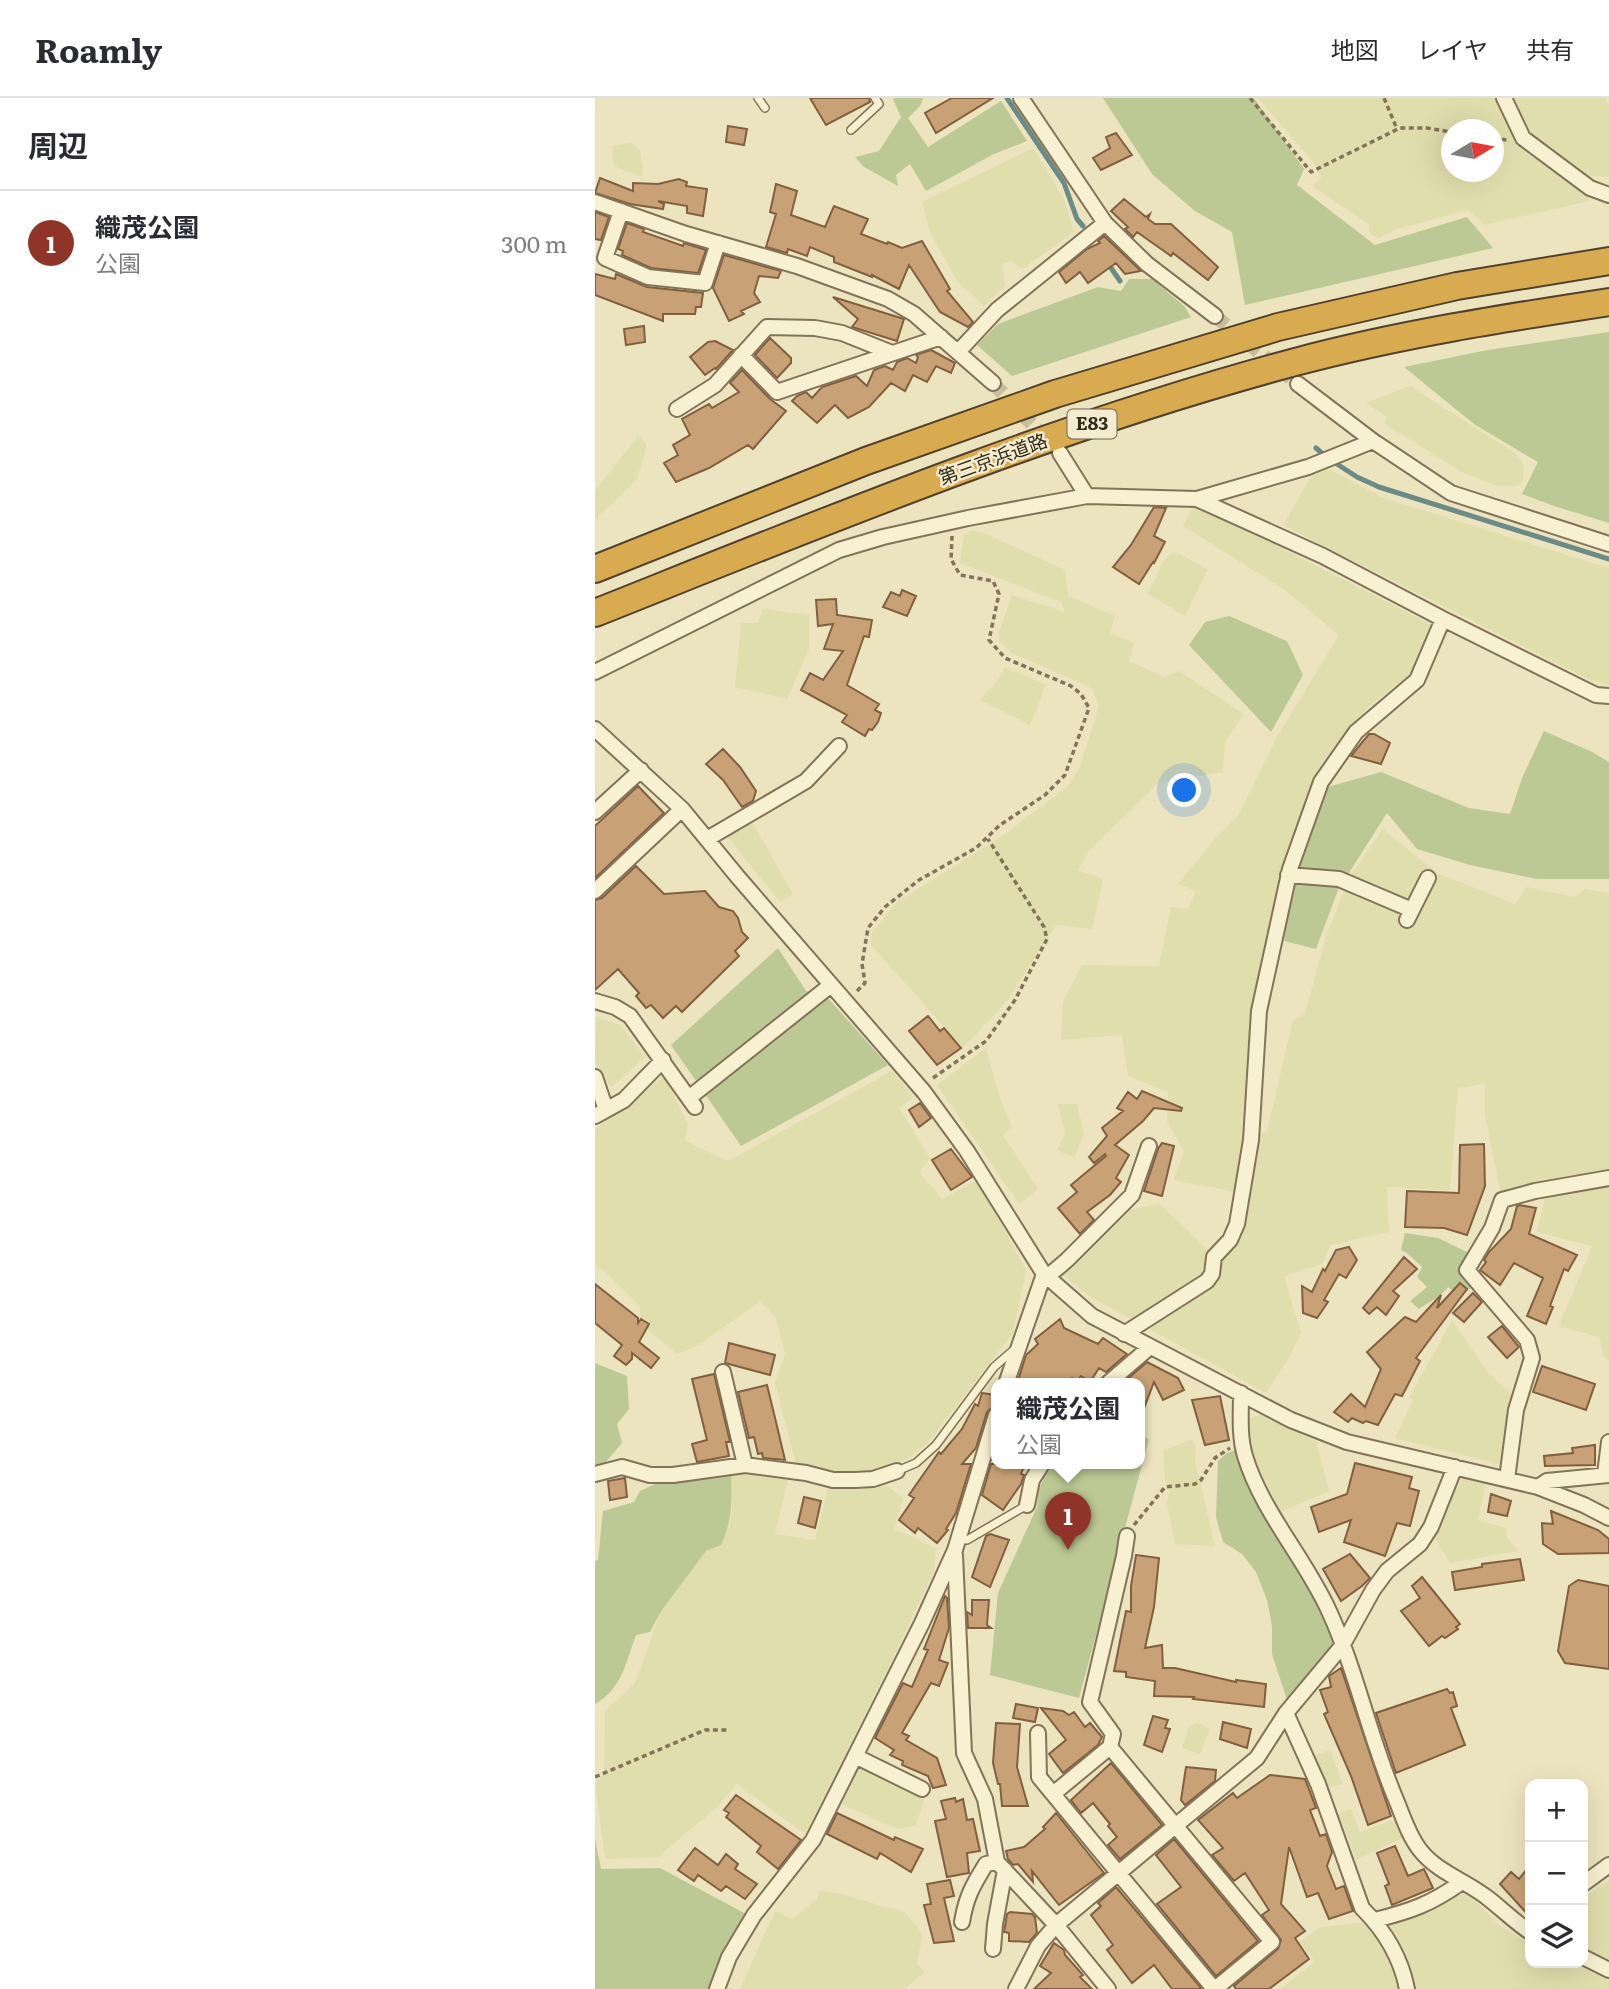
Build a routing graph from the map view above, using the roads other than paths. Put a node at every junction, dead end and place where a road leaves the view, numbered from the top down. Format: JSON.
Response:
{"nodes":[{"id":1,"x":758,"y":98,"type":"edge"},
{"id":2,"x":876,"y":98,"type":"edge"},
{"id":3,"x":1021,"y":98,"type":"edge"},
{"id":4,"x":1504,"y":98,"type":"edge"},
{"id":5,"x":765,"y":108,"type":"dead end"},
{"id":6,"x":851,"y":130,"type":"dead end"},
{"id":7,"x":1609,"y":195,"type":"edge"},
{"id":8,"x":595,"y":202,"type":"edge"},
{"id":9,"x":621,"y":211,"type":"junction"},
{"id":10,"x":1105,"y":223,"type":"junction"},
{"id":11,"x":718,"y":243,"type":"junction"},
{"id":12,"x":1609,"y":261,"type":"edge"},
{"id":13,"x":1609,"y":302,"type":"edge"},
{"id":14,"x":1215,"y":316,"type":"tunnel mouth"},
{"id":15,"x":941,"y":337,"type":"junction"},
{"id":16,"x":958,"y":352,"type":"junction"},
{"id":17,"x":892,"y":353,"type":"junction"},
{"id":18,"x":741,"y":355,"type":"junction"},
{"id":19,"x":993,"y":383,"type":"tunnel mouth"},
{"id":20,"x":1298,"y":384,"type":"tunnel mouth"},
{"id":21,"x":677,"y":409,"type":"dead end"},
{"id":22,"x":1373,"y":441,"type":"junction"},
{"id":23,"x":1059,"y":453,"type":"tunnel mouth"},
{"id":24,"x":1087,"y":496,"type":"junction"},
{"id":25,"x":1197,"y":499,"type":"junction"},
{"id":26,"x":1609,"y":544,"type":"edge"},
{"id":27,"x":595,"y":569,"type":"edge"},
{"id":28,"x":595,"y":613,"type":"edge"},
{"id":29,"x":1443,"y":619,"type":"junction"},
{"id":30,"x":595,"y":672,"type":"edge"},
{"id":31,"x":1609,"y":696,"type":"edge"},
{"id":32,"x":595,"y":729,"type":"edge"},
{"id":33,"x":839,"y":746,"type":"dead end"},
{"id":34,"x":641,"y":770,"type":"junction"},
{"id":35,"x":682,"y":809,"type":"junction"},
{"id":36,"x":595,"y":813,"type":"edge"},
{"id":37,"x":707,"y":839,"type":"junction"},
{"id":38,"x":1288,"y":875,"type":"junction"},
{"id":39,"x":1428,"y":878,"type":"dead end"},
{"id":40,"x":595,"y":891,"type":"edge"},
{"id":41,"x":831,"y":985,"type":"junction"},
{"id":42,"x":595,"y":1001,"type":"edge"},
{"id":43,"x":663,"y":1060,"type":"junction"},
{"id":44,"x":595,"y":1077,"type":"edge"},
{"id":45,"x":600,"y":1113,"type":"edge"},
{"id":46,"x":1149,"y":1146,"type":"dead end"},
{"id":47,"x":1609,"y":1178,"type":"edge"},
{"id":48,"x":1045,"y":1275,"type":"junction"},
{"id":49,"x":1124,"y":1334,"type":"junction"},
{"id":50,"x":1019,"y":1345,"type":"junction"},
{"id":51,"x":1150,"y":1347,"type":"junction"},
{"id":52,"x":723,"y":1372,"type":"dead end"},
{"id":53,"x":1008,"y":1378,"type":"edge"},
{"id":54,"x":1114,"y":1378,"type":"edge"},
{"id":55,"x":1241,"y":1393,"type":"junction"},
{"id":56,"x":991,"y":1431,"type":"edge"},
{"id":57,"x":1609,"y":1442,"type":"edge"},
{"id":58,"x":745,"y":1465,"type":"junction"},
{"id":59,"x":1455,"y":1467,"type":"junction"},
{"id":60,"x":1039,"y":1469,"type":"edge"},
{"id":61,"x":897,"y":1471,"type":"joint"},
{"id":62,"x":595,"y":1474,"type":"edge"},
{"id":63,"x":1607,"y":1474,"type":"edge"},
{"id":64,"x":1507,"y":1479,"type":"junction"},
{"id":65,"x":1538,"y":1487,"type":"junction"},
{"id":66,"x":1027,"y":1504,"type":"joint"},
{"id":67,"x":1609,"y":1518,"type":"edge"},
{"id":68,"x":1126,"y":1536,"type":"road end"},
{"id":69,"x":956,"y":1544,"type":"junction"},
{"id":70,"x":1342,"y":1646,"type":"junction"},
{"id":71,"x":1286,"y":1713,"type":"junction"},
{"id":72,"x":1038,"y":1733,"type":"dead end"},
{"id":73,"x":1110,"y":1747,"type":"junction"},
{"id":74,"x":855,"y":1756,"type":"junction"},
{"id":75,"x":922,"y":1789,"type":"dead end"},
{"id":76,"x":1053,"y":1794,"type":"junction"},
{"id":77,"x":1176,"y":1826,"type":"junction"},
{"id":78,"x":1609,"y":1865,"type":"edge"},
{"id":79,"x":1001,"y":1866,"type":"junction"},
{"id":80,"x":1118,"y":1873,"type":"junction"},
{"id":81,"x":1588,"y":1880,"type":"edge"},
{"id":82,"x":1462,"y":1882,"type":"junction"},
{"id":83,"x":1375,"y":1920,"type":"junction"},
{"id":84,"x":962,"y":1922,"type":"dead end"},
{"id":85,"x":1056,"y":1925,"type":"junction"},
{"id":86,"x":1525,"y":1925,"type":"edge"},
{"id":87,"x":993,"y":1949,"type":"dead end"},
{"id":88,"x":1588,"y":1959,"type":"edge"},
{"id":89,"x":1609,"y":1969,"type":"edge"},
{"id":90,"x":717,"y":1989,"type":"edge"},
{"id":91,"x":1016,"y":1989,"type":"edge"},
{"id":92,"x":1108,"y":1989,"type":"edge"},
{"id":93,"x":1214,"y":1989,"type":"edge"},
{"id":94,"x":1407,"y":1989,"type":"edge"}],
"edges":[{"from":1,"to":5,"type":"lane"},
{"from":2,"to":6,"type":"lane"},
{"from":3,"to":10,"type":"street"},
{"from":4,"to":7,"type":"street"},
{"from":8,"to":9,"type":"street"},
{"from":9,"to":11,"type":"street"},
{"from":9,"to":11,"type":"street"},
{"from":10,"to":14,"type":"street"},
{"from":10,"to":16,"type":"street"},
{"from":11,"to":15,"type":"street"},
{"from":12,"to":27,"type":"highway","number":"E83"},
{"from":13,"to":28,"type":"highway","name":"第三京浜道路","number":"E83"},
{"from":15,"to":16,"type":"street"},
{"from":15,"to":17,"type":"street"},
{"from":16,"to":19,"type":"street"},
{"from":17,"to":18,"type":"street"},
{"from":17,"to":18,"type":"street"},
{"from":18,"to":21,"type":"street"},
{"from":20,"to":22,"type":"street"},
{"from":22,"to":25,"type":"street"},
{"from":22,"to":26,"type":"street"},
{"from":23,"to":24,"type":"street"},
{"from":24,"to":25,"type":"street"},
{"from":24,"to":30,"type":"street"},
{"from":25,"to":29,"type":"street"},
{"from":29,"to":31,"type":"street"},
{"from":29,"to":38,"type":"street"},
{"from":32,"to":34,"type":"street"},
{"from":33,"to":37,"type":"street"},
{"from":34,"to":35,"type":"street"},
{"from":34,"to":36,"type":"street"},
{"from":35,"to":37,"type":"street"},
{"from":35,"to":40,"type":"street"},
{"from":37,"to":41,"type":"street"},
{"from":38,"to":39,"type":"street"},
{"from":38,"to":49,"type":"street"},
{"from":41,"to":43,"type":"street"},
{"from":41,"to":48,"type":"street"},
{"from":42,"to":43,"type":"street"},
{"from":43,"to":45,"type":"street"},
{"from":44,"to":45,"type":"street"},
{"from":46,"to":48,"type":"street"},
{"from":47,"to":64,"type":"street"},
{"from":48,"to":49,"type":"street"},
{"from":48,"to":50,"type":"street"},
{"from":49,"to":51,"type":"street"},
{"from":50,"to":53,"type":"street"},
{"from":50,"to":61,"type":"lane"},
{"from":51,"to":54,"type":"street"},
{"from":51,"to":55,"type":"street"},
{"from":52,"to":58,"type":"street"},
{"from":55,"to":59,"type":"street"},
{"from":55,"to":70,"type":"street"},
{"from":56,"to":69,"type":"street"},
{"from":57,"to":63,"type":"street"},
{"from":58,"to":61,"type":"street"},
{"from":58,"to":62,"type":"street"},
{"from":59,"to":64,"type":"street"},
{"from":59,"to":70,"type":"street"},
{"from":60,"to":66,"type":"street"},
{"from":63,"to":65,"type":"street"},
{"from":64,"to":65,"type":"street"},
{"from":65,"to":67,"type":"street"},
{"from":66,"to":69,"type":"lane"},
{"from":68,"to":73,"type":"street"},
{"from":69,"to":74,"type":"street"},
{"from":69,"to":79,"type":"street"},
{"from":70,"to":71,"type":"street"},
{"from":70,"to":82,"type":"street"},
{"from":71,"to":77,"type":"street"},
{"from":71,"to":83,"type":"street"},
{"from":72,"to":76,"type":"street"},
{"from":73,"to":76,"type":"street"},
{"from":73,"to":77,"type":"street"},
{"from":74,"to":75,"type":"street"},
{"from":74,"to":90,"type":"street"},
{"from":76,"to":80,"type":"street"},
{"from":77,"to":80,"type":"street"},
{"from":77,"to":93,"type":"street"},
{"from":78,"to":81,"type":"street"},
{"from":79,"to":84,"type":"street"},
{"from":79,"to":85,"type":"street"},
{"from":79,"to":87,"type":"street"},
{"from":80,"to":85,"type":"street"},
{"from":80,"to":93,"type":"street"},
{"from":82,"to":83,"type":"street"},
{"from":82,"to":86,"type":"street"},
{"from":83,"to":94,"type":"street"},
{"from":85,"to":91,"type":"street"},
{"from":85,"to":92,"type":"street"},
{"from":88,"to":89,"type":"street"}]}
